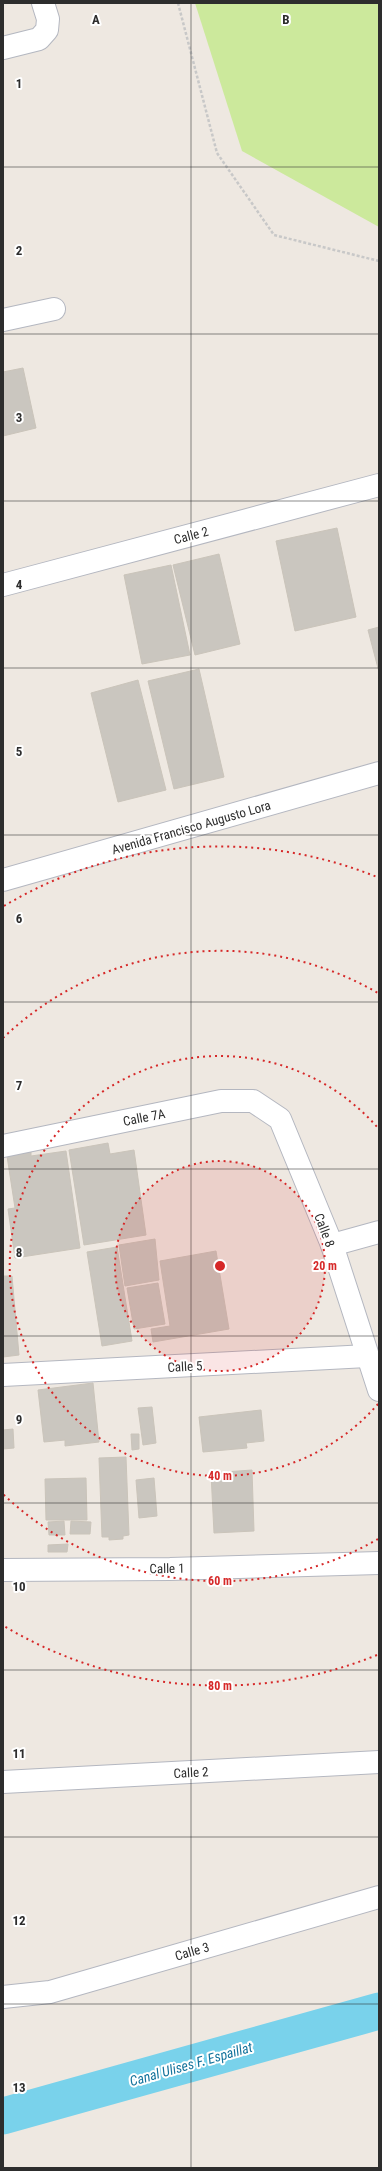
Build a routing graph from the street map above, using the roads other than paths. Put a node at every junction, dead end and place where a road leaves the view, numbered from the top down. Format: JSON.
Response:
{"nodes":[{"id":1,"x":43,"y":3,"type":"edge"},
{"id":2,"x":3,"y":48,"type":"edge"},
{"id":3,"x":54,"y":309,"type":"dead end"},
{"id":4,"x":3,"y":320,"type":"edge"},
{"id":5,"x":379,"y":485,"type":"edge"},
{"id":6,"x":3,"y":585,"type":"edge"},
{"id":7,"x":379,"y":773,"type":"edge"},
{"id":8,"x":3,"y":880,"type":"edge"},
{"id":9,"x":280,"y":1119,"type":"joint"},
{"id":10,"x":3,"y":1146,"type":"edge"},
{"id":11,"x":379,"y":1232,"type":"edge"},
{"id":12,"x":332,"y":1245,"type":"junction"},
{"id":13,"x":368,"y":1356,"type":"junction"},
{"id":14,"x":3,"y":1375,"type":"edge"},
{"id":15,"x":379,"y":1390,"type":"edge"},
{"id":16,"x":379,"y":1563,"type":"edge"},
{"id":17,"x":3,"y":1570,"type":"edge"},
{"id":18,"x":379,"y":1762,"type":"edge"},
{"id":19,"x":3,"y":1782,"type":"edge"},
{"id":20,"x":379,"y":1897,"type":"edge"},
{"id":21,"x":3,"y":1997,"type":"edge"}],
"edges":[{"from":1,"to":2,"type":"street"},
{"from":3,"to":4,"type":"street"},
{"from":5,"to":6,"type":"street","name":"Calle 2"},
{"from":7,"to":8,"type":"street","name":"Avenida Francisco Augusto Lora"},
{"from":9,"to":10,"type":"street","name":"Calle 7A"},
{"from":9,"to":12,"type":"street","name":"Calle 8"},
{"from":11,"to":12,"type":"street"},
{"from":12,"to":13,"type":"street","name":"Calle 8"},
{"from":13,"to":14,"type":"street","name":"Calle 5"},
{"from":13,"to":15,"type":"street","name":"Calle 8"},
{"from":16,"to":17,"type":"street","name":"Calle 1"},
{"from":18,"to":19,"type":"street","name":"Calle 2"},
{"from":20,"to":21,"type":"street","name":"Calle 3"}]}
